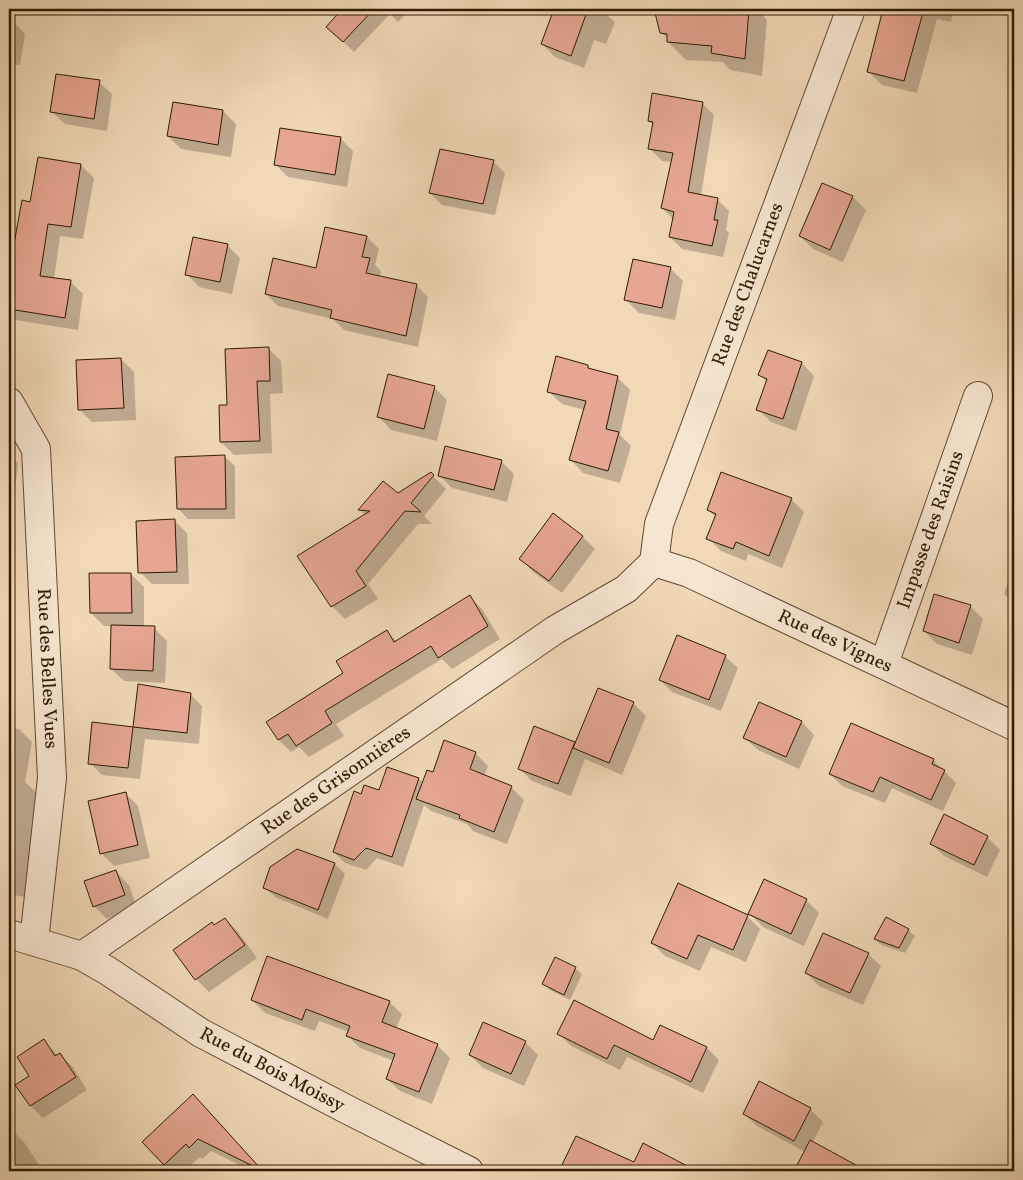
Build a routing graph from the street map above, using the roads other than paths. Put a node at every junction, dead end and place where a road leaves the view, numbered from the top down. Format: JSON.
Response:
{"nodes":[{"id":1,"x":851,"y":9,"type":"edge"},
{"id":2,"x":978,"y":396,"type":"dead end"},
{"id":3,"x":9,"y":402,"type":"edge"},
{"id":4,"x":654,"y":562,"type":"junction"},
{"id":5,"x":884,"y":664,"type":"junction"},
{"id":6,"x":1014,"y":726,"type":"edge"},
{"id":7,"x":21,"y":937,"type":"edge"},
{"id":8,"x":82,"y":956,"type":"junction"},
{"id":9,"x":469,"y":1171,"type":"edge"}],
"edges":[{"from":1,"to":4,"type":"street","name":"Rue des Chalucarnes"},
{"from":2,"to":5,"type":"street","name":"Impasse des Raisins"},
{"from":3,"to":7,"type":"street","name":"Rue des Belles Vues"},
{"from":4,"to":5,"type":"street","name":"Rue des Vignes"},
{"from":4,"to":8,"type":"street","name":"Rue des Grisonnières"},
{"from":5,"to":6,"type":"street","name":"Rue des Vignes"},
{"from":7,"to":8,"type":"street"},
{"from":8,"to":9,"type":"street","name":"Rue du Bois Moissy"}]}
